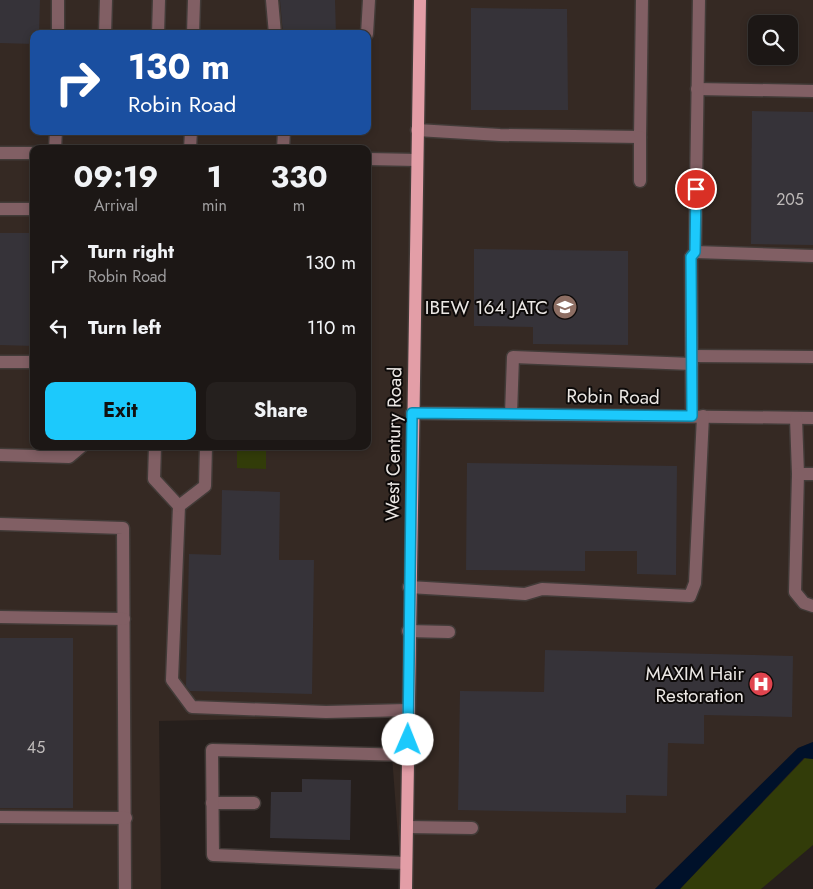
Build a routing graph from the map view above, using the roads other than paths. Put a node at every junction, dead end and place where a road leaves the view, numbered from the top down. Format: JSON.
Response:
{"nodes":[{"id":1,"x":58,"y":0,"type":"edge"},
{"id":2,"x":106,"y":0,"type":"edge"},
{"id":3,"x":159,"y":0,"type":"edge"},
{"id":4,"x":194,"y":0,"type":"edge"},
{"id":5,"x":272,"y":0,"type":"edge"},
{"id":6,"x":369,"y":0,"type":"edge"},
{"id":7,"x":420,"y":0,"type":"edge"},
{"id":8,"x":642,"y":0,"type":"edge"},
{"id":9,"x":699,"y":0,"type":"edge"},
{"id":10,"x":58,"y":30,"type":"edge"},
{"id":11,"x":105,"y":30,"type":"edge"},
{"id":12,"x":158,"y":30,"type":"edge"},
{"id":13,"x":193,"y":30,"type":"edge"},
{"id":14,"x":275,"y":30,"type":"edge"},
{"id":15,"x":368,"y":30,"type":"edge"},
{"id":16,"x":697,"y":89,"type":"junction"},
{"id":17,"x":813,"y":91,"type":"edge"},
{"id":18,"x":417,"y":130,"type":"junction"},
{"id":19,"x":640,"y":137,"type":"junction"},
{"id":20,"x":0,"y":153,"type":"edge"},
{"id":21,"x":30,"y":153,"type":"edge"},
{"id":22,"x":371,"y":159,"type":"edge"},
{"id":23,"x":417,"y":160,"type":"junction"},
{"id":24,"x":640,"y":182,"type":"dead end"},
{"id":25,"x":0,"y":208,"type":"edge"},
{"id":26,"x":30,"y":209,"type":"edge"},
{"id":27,"x":695,"y":252,"type":"junction"},
{"id":28,"x":813,"y":256,"type":"edge"},
{"id":29,"x":813,"y":357,"type":"edge"},
{"id":30,"x":692,"y":360,"type":"junction"},
{"id":31,"x":0,"y":362,"type":"edge"},
{"id":32,"x":30,"y":362,"type":"edge"},
{"id":33,"x":412,"y":413,"type":"junction"},
{"id":34,"x":512,"y":414,"type":"junction"},
{"id":35,"x":698,"y":416,"type":"junction"},
{"id":36,"x":796,"y":418,"type":"junction"},
{"id":37,"x":813,"y":418,"type":"edge"},
{"id":38,"x":77,"y":450,"type":"edge"},
{"id":39,"x":155,"y":450,"type":"edge"},
{"id":40,"x":206,"y":450,"type":"edge"},
{"id":41,"x":0,"y":455,"type":"edge"},
{"id":42,"x":798,"y":474,"type":"junction"},
{"id":43,"x":813,"y":474,"type":"edge"},
{"id":44,"x":180,"y":506,"type":"junction"},
{"id":45,"x":0,"y":524,"type":"edge"},
{"id":46,"x":409,"y":587,"type":"junction"},
{"id":47,"x":813,"y":606,"type":"edge"},
{"id":48,"x":0,"y":617,"type":"edge"},
{"id":49,"x":124,"y":619,"type":"junction"},
{"id":50,"x":408,"y":631,"type":"junction"},
{"id":51,"x":449,"y":632,"type":"dead end"},
{"id":52,"x":408,"y":710,"type":"junction"},
{"id":53,"x":408,"y":755,"type":"junction"},
{"id":54,"x":212,"y":803,"type":"junction"},
{"id":55,"x":254,"y":803,"type":"dead end"},
{"id":56,"x":0,"y":817,"type":"edge"},
{"id":57,"x":126,"y":818,"type":"junction"},
{"id":58,"x":407,"y":826,"type":"junction"},
{"id":59,"x":472,"y":828,"type":"dead end"},
{"id":60,"x":406,"y":863,"type":"junction"},
{"id":61,"x":125,"y":889,"type":"edge"},
{"id":62,"x":406,"y":889,"type":"edge"}],
"edges":[{"from":1,"to":10,"type":"street"},
{"from":2,"to":11,"type":"street"},
{"from":3,"to":12,"type":"street"},
{"from":4,"to":13,"type":"street"},
{"from":5,"to":14,"type":"street"},
{"from":6,"to":15,"type":"street"},
{"from":7,"to":18,"type":"main road","name":"West Century Road"},
{"from":8,"to":19,"type":"street"},
{"from":9,"to":16,"type":"street"},
{"from":16,"to":17,"type":"street"},
{"from":16,"to":27,"type":"street"},
{"from":18,"to":19,"type":"street"},
{"from":18,"to":23,"type":"main road","name":"West Century Road"},
{"from":19,"to":24,"type":"street"},
{"from":20,"to":21,"type":"street"},
{"from":22,"to":23,"type":"street"},
{"from":23,"to":33,"type":"main road","name":"West Century Road"},
{"from":25,"to":26,"type":"street"},
{"from":27,"to":28,"type":"street"},
{"from":27,"to":30,"type":"street"},
{"from":29,"to":30,"type":"street"},
{"from":30,"to":34,"type":"street"},
{"from":30,"to":35,"type":"street"},
{"from":31,"to":32,"type":"street"},
{"from":33,"to":34,"type":"street","name":"Robin Road"},
{"from":33,"to":46,"type":"main road","name":"West Century Road"},
{"from":34,"to":35,"type":"street","name":"Robin Road"},
{"from":35,"to":36,"type":"street","name":"Robin Road"},
{"from":35,"to":46,"type":"street"},
{"from":36,"to":37,"type":"street","name":"Robin Road"},
{"from":36,"to":42,"type":"street"},
{"from":38,"to":41,"type":"street"},
{"from":39,"to":44,"type":"street"},
{"from":40,"to":44,"type":"street"},
{"from":42,"to":43,"type":"street"},
{"from":42,"to":47,"type":"street"},
{"from":44,"to":52,"type":"street"},
{"from":45,"to":49,"type":"street"},
{"from":46,"to":50,"type":"main road","name":"West Century Road"},
{"from":48,"to":49,"type":"street"},
{"from":49,"to":57,"type":"street"},
{"from":50,"to":51,"type":"street"},
{"from":50,"to":52,"type":"main road","name":"West Century Road"},
{"from":52,"to":53,"type":"main road","name":"West Century Road"},
{"from":53,"to":54,"type":"street"},
{"from":53,"to":58,"type":"main road","name":"West Century Road"},
{"from":54,"to":55,"type":"street"},
{"from":54,"to":60,"type":"street"},
{"from":56,"to":57,"type":"street"},
{"from":57,"to":61,"type":"street"},
{"from":58,"to":59,"type":"street"},
{"from":58,"to":60,"type":"main road","name":"West Century Road"},
{"from":60,"to":62,"type":"main road","name":"West Century Road"}]}
